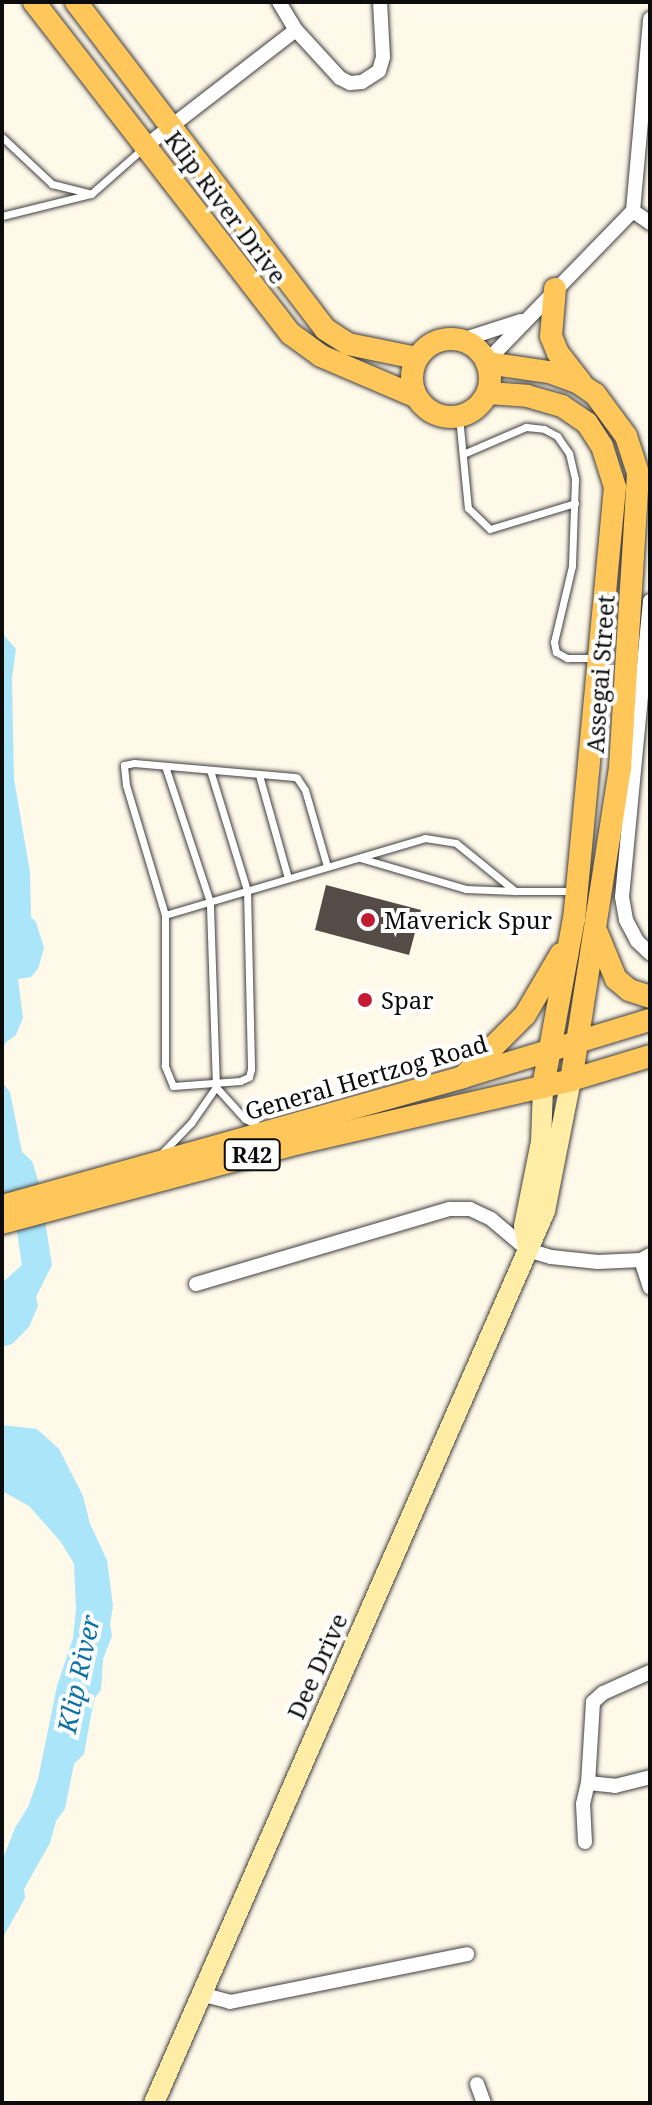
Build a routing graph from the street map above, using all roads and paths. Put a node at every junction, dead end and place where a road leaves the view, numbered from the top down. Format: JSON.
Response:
{"nodes":[{"id":1,"x":34,"y":2,"type":"edge"},
{"id":2,"x":76,"y":2,"type":"edge"},
{"id":3,"x":279,"y":2,"type":"edge"},
{"id":4,"x":380,"y":2,"type":"edge"},
{"id":5,"x":650,"y":19,"type":"edge"},
{"id":6,"x":296,"y":30,"type":"junction"},
{"id":7,"x":170,"y":129,"type":"junction"},
{"id":8,"x":2,"y":137,"type":"edge"},
{"id":9,"x":147,"y":145,"type":"junction"},
{"id":10,"x":91,"y":194,"type":"junction"},
{"id":11,"x":633,"y":211,"type":"junction"},
{"id":12,"x":2,"y":216,"type":"edge"},
{"id":13,"x":650,"y":223,"type":"edge"},
{"id":14,"x":555,"y":289,"type":"junction"},
{"id":15,"x":535,"y":312,"type":"junction"},
{"id":16,"x":462,"y":340,"type":"junction"},
{"id":17,"x":416,"y":358,"type":"junction"},
{"id":18,"x":487,"y":363,"type":"junction"},
{"id":19,"x":585,"y":387,"type":"junction"},
{"id":20,"x":488,"y":393,"type":"junction"},
{"id":21,"x":415,"y":396,"type":"junction"},
{"id":22,"x":459,"y":417,"type":"junction"},
{"id":23,"x":463,"y":454,"type":"junction"},
{"id":24,"x":575,"y":503,"type":"junction"},
{"id":25,"x":650,"y":601,"type":"edge"},
{"id":26,"x":606,"y":652,"type":"junction"},
{"id":27,"x":165,"y":766,"type":"junction"},
{"id":28,"x":210,"y":770,"type":"junction"},
{"id":29,"x":259,"y":775,"type":"junction"},
{"id":30,"x":358,"y":857,"type":"junction"},
{"id":31,"x":327,"y":866,"type":"junction"},
{"id":32,"x":288,"y":878,"type":"junction"},
{"id":33,"x":601,"y":882,"type":"junction"},
{"id":34,"x":247,"y":890,"type":"junction"},
{"id":35,"x":577,"y":890,"type":"junction"},
{"id":36,"x":515,"y":891,"type":"junction"},
{"id":37,"x":210,"y":902,"type":"junction"},
{"id":38,"x":165,"y":915,"type":"junction"},
{"id":39,"x":595,"y":924,"type":"junction"},
{"id":40,"x":572,"y":936,"type":"junction"},
{"id":41,"x":650,"y":953,"type":"edge"},
{"id":42,"x":650,"y":997,"type":"edge"},
{"id":43,"x":650,"y":1020,"type":"edge"},
{"id":44,"x":578,"y":1043,"type":"junction"},
{"id":45,"x":547,"y":1052,"type":"junction"},
{"id":46,"x":650,"y":1056,"type":"edge"},
{"id":47,"x":463,"y":1077,"type":"junction"},
{"id":48,"x":571,"y":1080,"type":"junction"},
{"id":49,"x":215,"y":1085,"type":"junction"},
{"id":50,"x":543,"y":1087,"type":"junction"},
{"id":51,"x":273,"y":1131,"type":"junction"},
{"id":52,"x":151,"y":1165,"type":"junction"},
{"id":53,"x":90,"y":1190,"type":"junction"},
{"id":54,"x":2,"y":1206,"type":"edge"},
{"id":55,"x":2,"y":1223,"type":"edge"},
{"id":56,"x":528,"y":1250,"type":"junction"},
{"id":57,"x":646,"y":1258,"type":"edge"},
{"id":58,"x":196,"y":1284,"type":"dead end"},
{"id":59,"x":650,"y":1288,"type":"edge"},
{"id":60,"x":650,"y":1672,"type":"edge"},
{"id":61,"x":650,"y":1777,"type":"edge"},
{"id":62,"x":588,"y":1783,"type":"junction"},
{"id":63,"x":585,"y":1842,"type":"dead end"},
{"id":64,"x":467,"y":1954,"type":"dead end"},
{"id":65,"x":201,"y":1994,"type":"junction"},
{"id":66,"x":477,"y":2084,"type":"dead end"},
{"id":67,"x":154,"y":2103,"type":"edge"},
{"id":68,"x":484,"y":2103,"type":"edge"}],
"edges":[{"from":1,"to":9,"type":"main road","name":"Klip River Drive"},
{"from":2,"to":7,"type":"main road","name":"Klip River Drive"},
{"from":3,"to":6,"type":"street"},
{"from":4,"to":6,"type":"street"},
{"from":5,"to":11,"type":"street"},
{"from":6,"to":7,"type":"street"},
{"from":7,"to":9,"type":"street"},
{"from":7,"to":17,"type":"main road","name":"Klip River Drive"},
{"from":8,"to":10,"type":"lane"},
{"from":9,"to":10,"type":"lane"},
{"from":9,"to":21,"type":"main road","name":"Klip River Drive"},
{"from":10,"to":12,"type":"lane"},
{"from":11,"to":13,"type":"street"},
{"from":11,"to":14,"type":"street"},
{"from":14,"to":15,"type":"street"},
{"from":14,"to":19,"type":"main road"},
{"from":15,"to":16,"type":"street"},
{"from":15,"to":18,"type":"street"},
{"from":16,"to":17,"type":"main road"},
{"from":16,"to":18,"type":"main road"},
{"from":17,"to":21,"type":"main road"},
{"from":18,"to":19,"type":"main road","name":"Assegai Street"},
{"from":18,"to":20,"type":"main road"},
{"from":19,"to":33,"type":"main road","name":"Assegai Street"},
{"from":20,"to":22,"type":"main road"},
{"from":20,"to":26,"type":"main road","name":"Assegai Street"},
{"from":21,"to":22,"type":"main road","name":"Klip River Drive"},
{"from":22,"to":23,"type":"lane"},
{"from":23,"to":24,"type":"lane"},
{"from":23,"to":24,"type":"lane"},
{"from":24,"to":26,"type":"lane"},
{"from":25,"to":41,"type":"street"},
{"from":26,"to":35,"type":"main road","name":"Assegai Street"},
{"from":27,"to":28,"type":"lane"},
{"from":27,"to":37,"type":"lane"},
{"from":27,"to":38,"type":"lane"},
{"from":28,"to":29,"type":"lane"},
{"from":28,"to":34,"type":"lane"},
{"from":29,"to":31,"type":"lane"},
{"from":29,"to":32,"type":"lane"},
{"from":30,"to":31,"type":"lane"},
{"from":30,"to":36,"type":"lane"},
{"from":30,"to":36,"type":"lane"},
{"from":31,"to":32,"type":"lane"},
{"from":32,"to":34,"type":"lane"},
{"from":33,"to":35,"type":"lane"},
{"from":33,"to":39,"type":"main road","name":"Assegai Street"},
{"from":34,"to":37,"type":"lane"},
{"from":34,"to":49,"type":"lane"},
{"from":35,"to":36,"type":"lane"},
{"from":35,"to":40,"type":"main road","name":"Assegai Street"},
{"from":37,"to":38,"type":"lane"},
{"from":37,"to":49,"type":"lane"},
{"from":38,"to":49,"type":"lane"},
{"from":39,"to":42,"type":"main road"},
{"from":39,"to":44,"type":"main road","name":"Assegai Street"},
{"from":40,"to":45,"type":"main road","name":"Assegai Street"},
{"from":40,"to":47,"type":"main road"},
{"from":43,"to":44,"type":"main road","name":"General Hertzog Road","number":"R42"},
{"from":44,"to":45,"type":"main road","name":"General Hertzog Road","number":"R42"},
{"from":44,"to":48,"type":"main road","name":"Assegai Street"},
{"from":45,"to":47,"type":"main road","name":"General Hertzog Road","number":"R42"},
{"from":45,"to":50,"type":"main road","name":"Assegai Street"},
{"from":46,"to":48,"type":"main road","name":"General Hertzog Road","number":"R42"},
{"from":47,"to":51,"type":"main road","name":"General Hertzog Road","number":"R42"},
{"from":48,"to":50,"type":"main road","name":"General Hertzog Road","number":"R42"},
{"from":48,"to":56,"type":"street","name":"Dee Drive"},
{"from":49,"to":51,"type":"lane"},
{"from":49,"to":52,"type":"lane"},
{"from":50,"to":53,"type":"main road","name":"General Hertzog Road","number":"R42"},
{"from":50,"to":56,"type":"street","name":"Dee Drive"},
{"from":51,"to":52,"type":"main road","name":"General Hertzog Road","number":"R42"},
{"from":52,"to":53,"type":"main road","name":"General Hertzog Road","number":"R42"},
{"from":53,"to":54,"type":"main road","name":"General Hertzog Road","number":"R42"},
{"from":53,"to":55,"type":"main road","name":"General Hertzog Road","number":"R42"},
{"from":56,"to":57,"type":"street"},
{"from":56,"to":58,"type":"street"},
{"from":56,"to":65,"type":"street","name":"Dee Drive"},
{"from":57,"to":59,"type":"street"},
{"from":60,"to":62,"type":"street"},
{"from":61,"to":62,"type":"street"},
{"from":62,"to":63,"type":"street"},
{"from":64,"to":65,"type":"street"},
{"from":65,"to":67,"type":"street","name":"Dee Drive"},
{"from":66,"to":68,"type":"street"}]}
